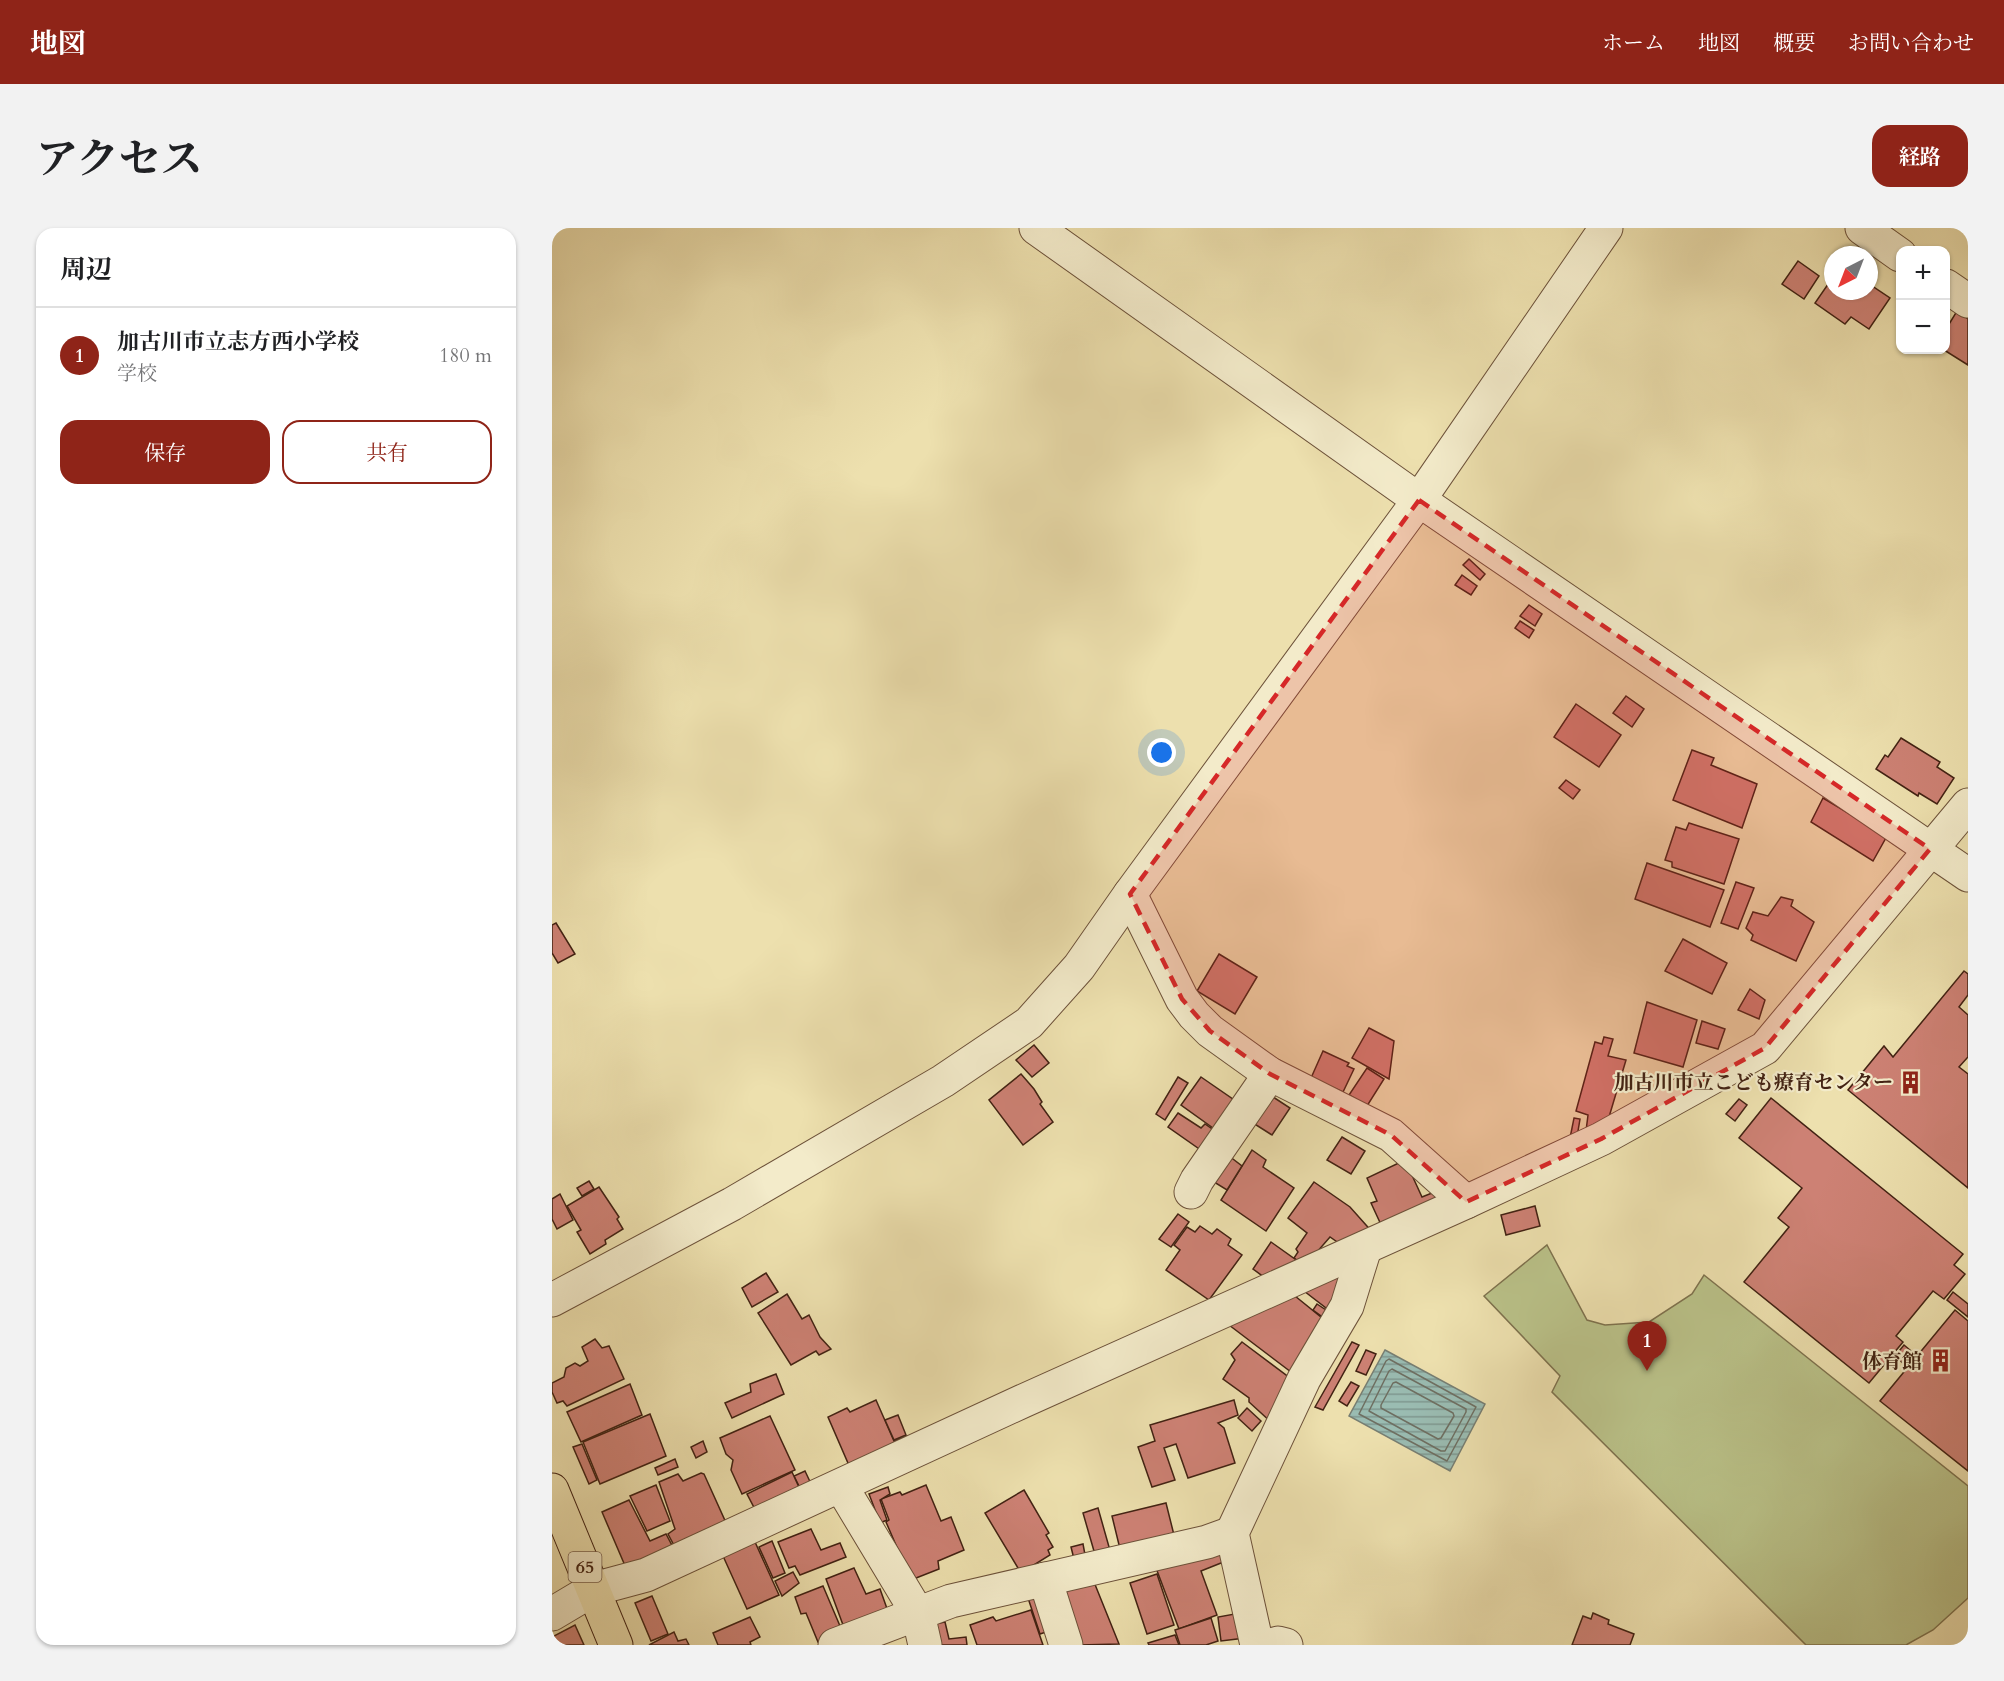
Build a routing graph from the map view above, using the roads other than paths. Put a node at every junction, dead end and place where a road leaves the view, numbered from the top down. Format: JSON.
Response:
{"nodes":[{"id":1,"x":1036,"y":228,"type":"edge"},
{"id":2,"x":1606,"y":228,"type":"edge"},
{"id":3,"x":1862,"y":228,"type":"edge"},
{"id":4,"x":1896,"y":252,"type":"edge"},
{"id":5,"x":1950,"y":289,"type":"edge"},
{"id":6,"x":1968,"y":301,"type":"edge"},
{"id":7,"x":1419,"y":500,"type":"junction"},
{"id":8,"x":1968,"y":805,"type":"edge"},
{"id":9,"x":1930,"y":849,"type":"junction"},
{"id":10,"x":1968,"y":875,"type":"edge"},
{"id":11,"x":1130,"y":894,"type":"junction"},
{"id":12,"x":1270,"y":1074,"type":"junction"},
{"id":13,"x":1191,"y":1192,"type":"dead end"},
{"id":14,"x":1466,"y":1202,"type":"junction"},
{"id":15,"x":1365,"y":1248,"type":"junction"},
{"id":16,"x":552,"y":1300,"type":"edge"},
{"id":17,"x":842,"y":1486,"type":"junction"},
{"id":18,"x":552,"y":1490,"type":"edge"},
{"id":19,"x":1232,"y":1533,"type":"junction"},
{"id":20,"x":1045,"y":1580,"type":"junction"},
{"id":21,"x":594,"y":1590,"type":"junction"},
{"id":22,"x":552,"y":1614,"type":"edge"},
{"id":23,"x":921,"y":1630,"type":"edge"},
{"id":24,"x":616,"y":1645,"type":"edge"},
{"id":25,"x":835,"y":1645,"type":"edge"},
{"id":26,"x":1066,"y":1645,"type":"edge"},
{"id":27,"x":1257,"y":1645,"type":"edge"},
{"id":28,"x":1270,"y":1645,"type":"edge"},
{"id":29,"x":1286,"y":1645,"type":"edge"}],
"edges":[{"from":1,"to":7,"type":"street"},
{"from":2,"to":7,"type":"street"},
{"from":3,"to":4,"type":"street"},
{"from":5,"to":6,"type":"street"},
{"from":7,"to":9,"type":"street"},
{"from":7,"to":11,"type":"street"},
{"from":8,"to":9,"type":"street"},
{"from":9,"to":10,"type":"street"},
{"from":9,"to":14,"type":"street"},
{"from":11,"to":12,"type":"street"},
{"from":11,"to":16,"type":"street"},
{"from":12,"to":13,"type":"street"},
{"from":12,"to":14,"type":"street"},
{"from":14,"to":15,"type":"street"},
{"from":15,"to":17,"type":"street"},
{"from":15,"to":19,"type":"street"},
{"from":17,"to":21,"type":"street"},
{"from":17,"to":23,"type":"street"},
{"from":18,"to":21,"type":"main road","number":"65"},
{"from":19,"to":20,"type":"street"},
{"from":19,"to":27,"type":"street"},
{"from":20,"to":23,"type":"street"},
{"from":20,"to":26,"type":"street"},
{"from":21,"to":22,"type":"street"},
{"from":21,"to":24,"type":"main road","number":"65"},
{"from":23,"to":25,"type":"street"},
{"from":28,"to":29,"type":"street"}]}
